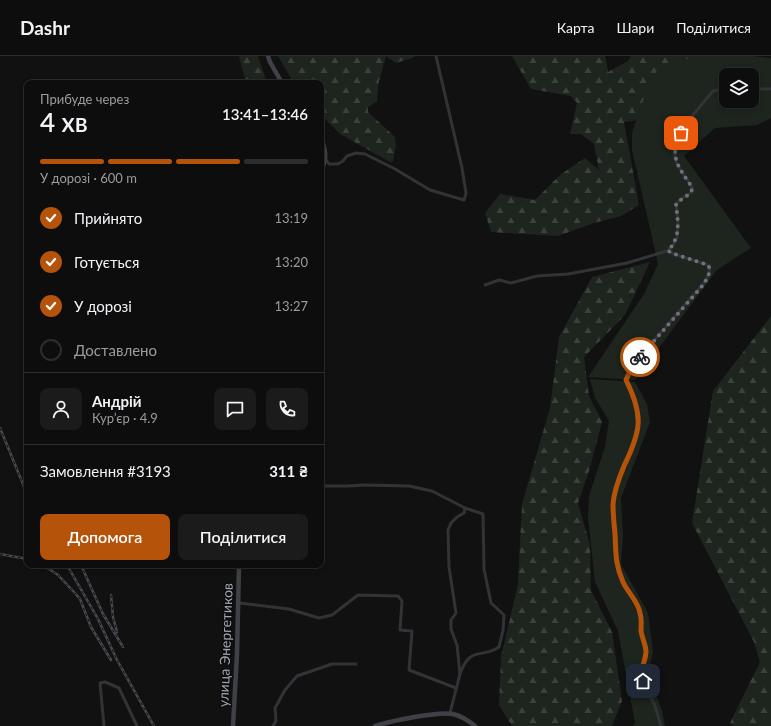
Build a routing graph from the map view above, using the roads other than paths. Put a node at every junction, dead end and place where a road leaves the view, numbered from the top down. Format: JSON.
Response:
{"nodes":[{"id":1,"x":268,"y":56,"type":"edge"},
{"id":2,"x":436,"y":56,"type":"edge"},
{"id":3,"x":280,"y":80,"type":"edge"},
{"id":4,"x":759,"y":88,"type":"edge"},
{"id":5,"x":771,"y":89,"type":"edge"},
{"id":6,"x":719,"y":90,"type":"edge"},
{"id":7,"x":324,"y":148,"type":"edge"},
{"id":8,"x":325,"y":158,"type":"junction"},
{"id":9,"x":324,"y":161,"type":"edge"},
{"id":10,"x":668,"y":251,"type":"junction"},
{"id":11,"x":485,"y":285,"type":"dead end"},
{"id":12,"x":324,"y":486,"type":"edge"},
{"id":13,"x":465,"y":508,"type":"junction"},
{"id":14,"x":239,"y":568,"type":"edge"},
{"id":15,"x":239,"y":603,"type":"junction"},
{"id":16,"x":356,"y":664,"type":"dead end"},
{"id":17,"x":460,"y":674,"type":"junction"},
{"id":18,"x":456,"y":688,"type":"junction"},
{"id":19,"x":450,"y":713,"type":"junction"},
{"id":20,"x":104,"y":726,"type":"edge"},
{"id":21,"x":137,"y":726,"type":"edge"},
{"id":22,"x":233,"y":726,"type":"edge"},
{"id":23,"x":273,"y":726,"type":"edge"},
{"id":24,"x":375,"y":726,"type":"edge"},
{"id":25,"x":475,"y":726,"type":"edge"},
{"id":26,"x":661,"y":726,"type":"edge"}],
"edges":[{"from":1,"to":3,"type":"main road"},
{"from":2,"to":8,"type":"street"},
{"from":4,"to":5,"type":"street"},
{"from":6,"to":10,"type":"street"},
{"from":7,"to":8,"type":"main road"},
{"from":8,"to":9,"type":"main road"},
{"from":10,"to":11,"type":"street"},
{"from":10,"to":26,"type":"street"},
{"from":12,"to":13,"type":"street"},
{"from":13,"to":17,"type":"street"},
{"from":13,"to":17,"type":"street"},
{"from":14,"to":15,"type":"main road","name":"улица Энергетиков"},
{"from":15,"to":18,"type":"street"},
{"from":15,"to":22,"type":"main road","name":"улица Энергетиков"},
{"from":16,"to":23,"type":"street"},
{"from":17,"to":18,"type":"street"},
{"from":18,"to":19,"type":"street"},
{"from":19,"to":24,"type":"main road"},
{"from":19,"to":25,"type":"main road"},
{"from":20,"to":21,"type":"street"}]}
